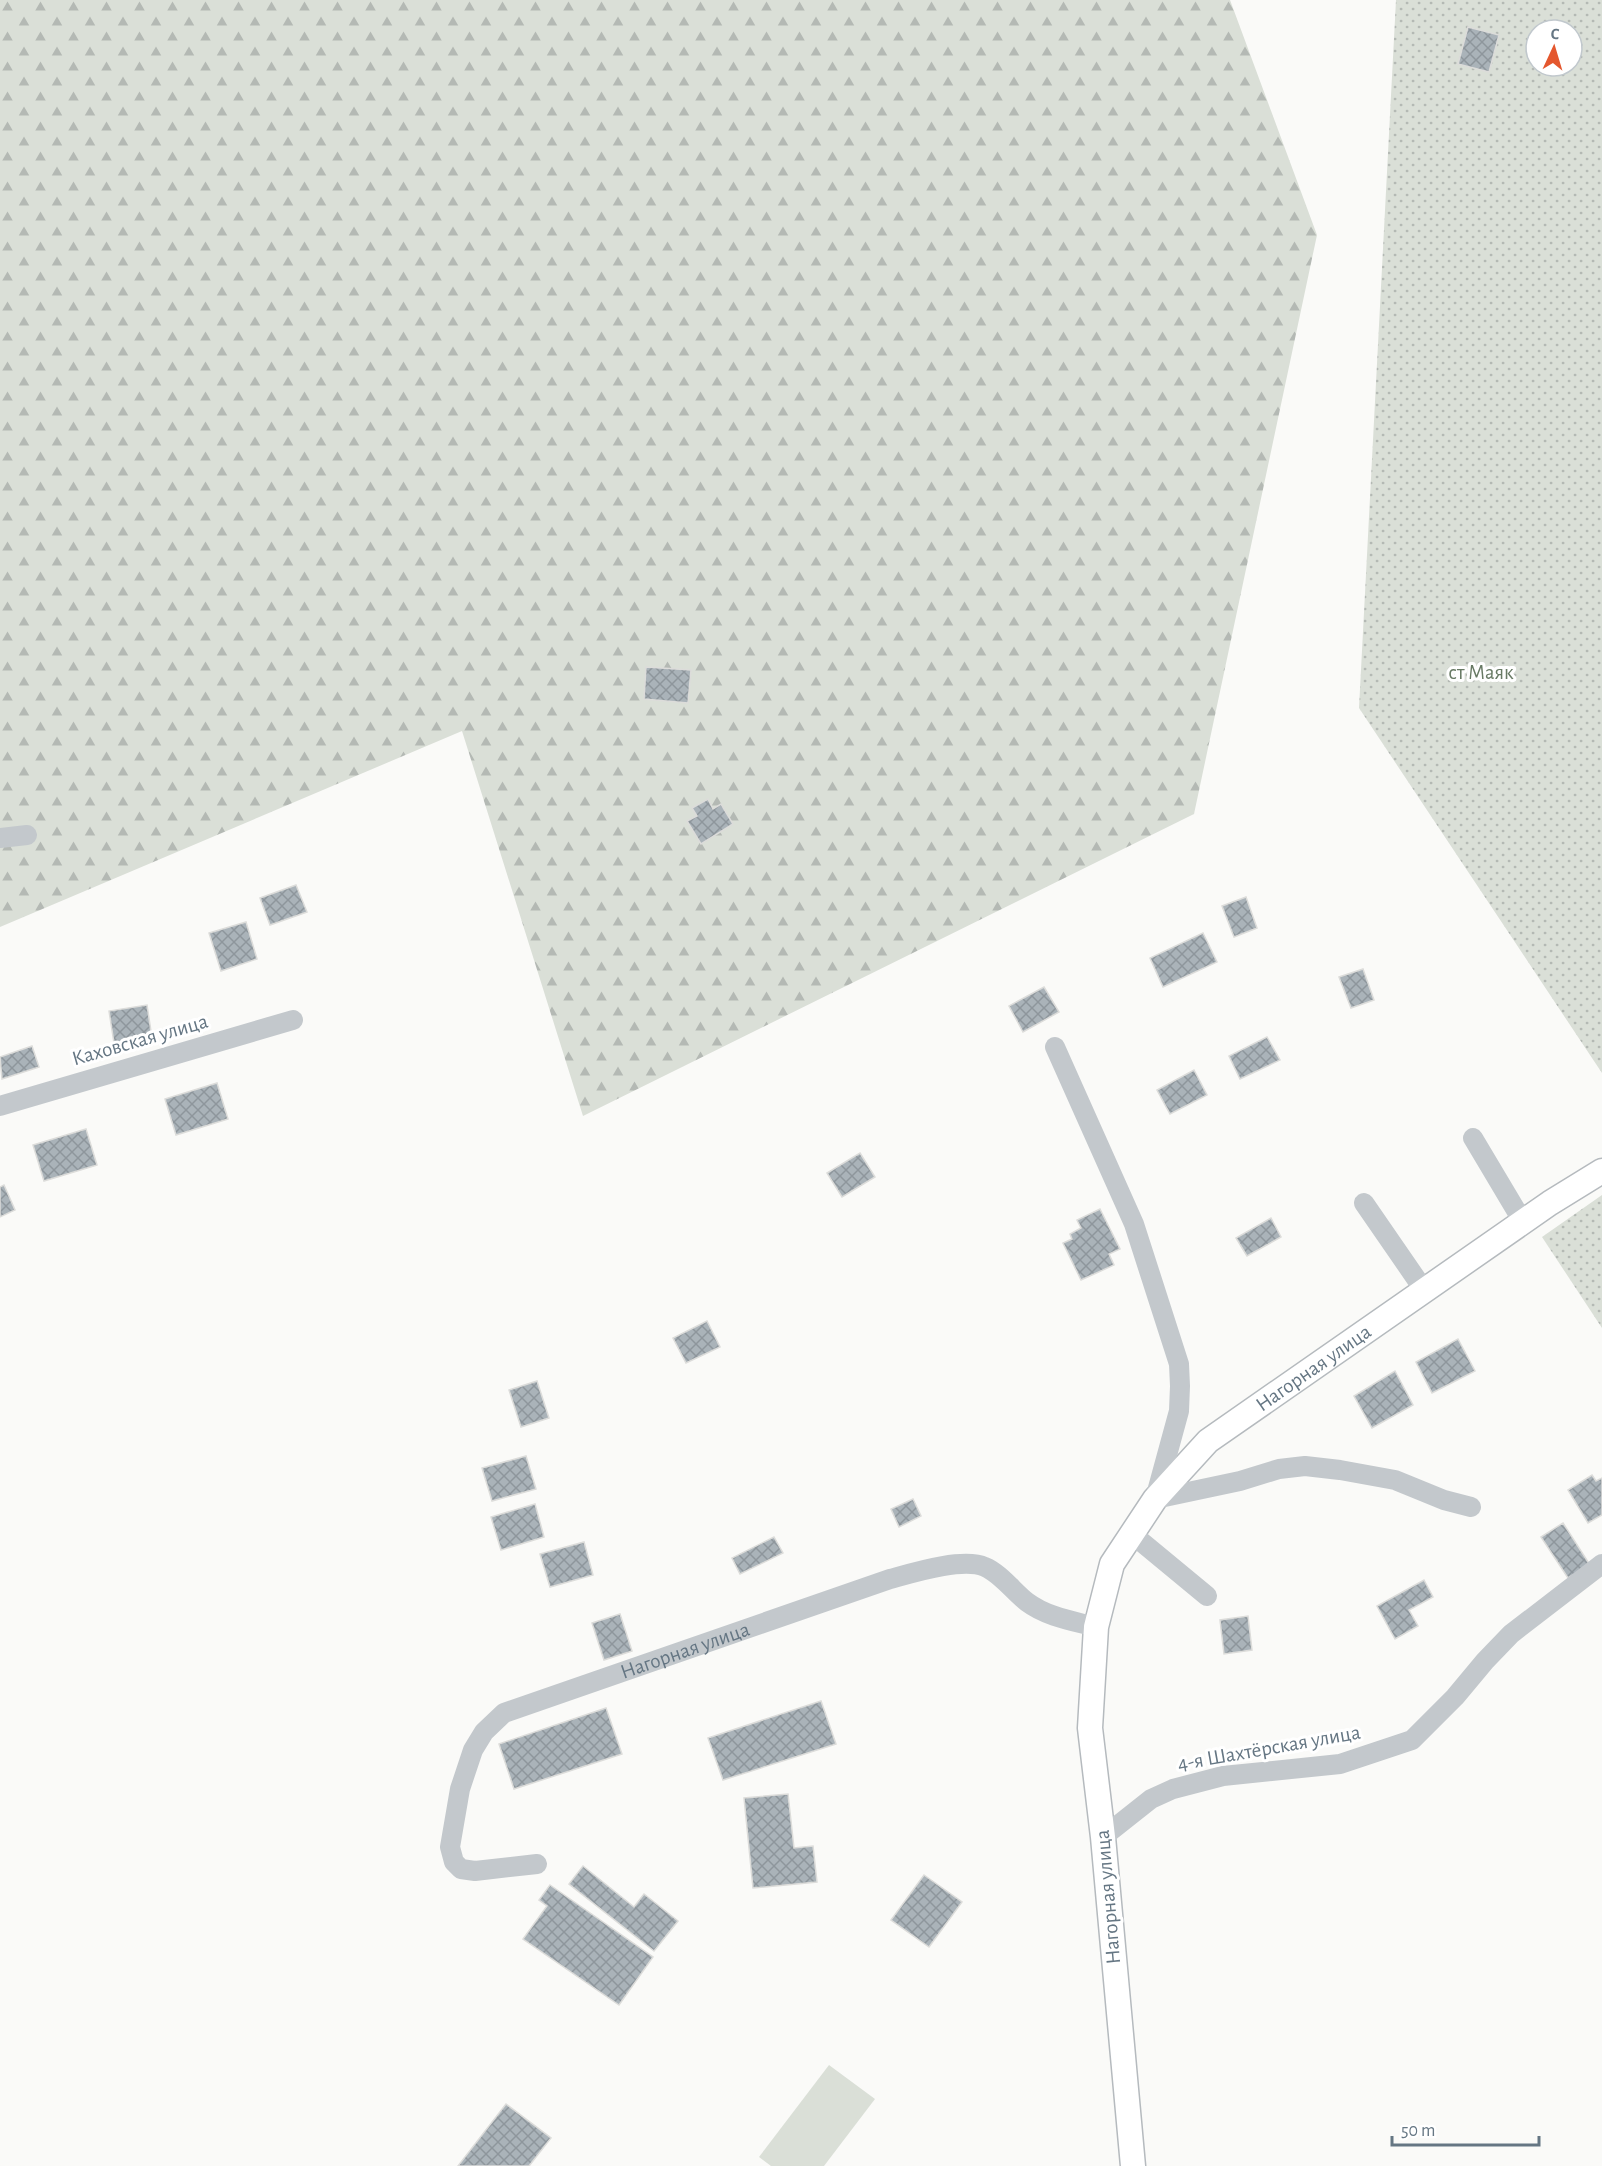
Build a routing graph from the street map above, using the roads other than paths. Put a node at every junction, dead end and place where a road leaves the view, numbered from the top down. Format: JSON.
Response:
{"nodes":[{"id":1,"x":27,"y":835,"type":"dead end"},
{"id":2,"x":0,"y":838,"type":"edge"},
{"id":3,"x":293,"y":1020,"type":"dead end"},
{"id":4,"x":1055,"y":1047,"type":"dead end"},
{"id":5,"x":0,"y":1106,"type":"edge"},
{"id":6,"x":1473,"y":1138,"type":"dead end"},
{"id":7,"x":1602,"y":1171,"type":"edge"},
{"id":8,"x":1364,"y":1203,"type":"dead end"},
{"id":9,"x":1523,"y":1222,"type":"junction"},
{"id":10,"x":1424,"y":1290,"type":"junction"},
{"id":11,"x":1155,"y":1499,"type":"junction"},
{"id":12,"x":1471,"y":1507,"type":"dead end"},
{"id":13,"x":1132,"y":1534,"type":"junction"},
{"id":14,"x":1602,"y":1564,"type":"edge"},
{"id":15,"x":1208,"y":1596,"type":"dead end"},
{"id":16,"x":1096,"y":1627,"type":"junction"},
{"id":17,"x":1103,"y":1837,"type":"junction"},
{"id":18,"x":537,"y":1864,"type":"dead end"},
{"id":19,"x":1133,"y":2166,"type":"edge"}],
"edges":[{"from":1,"to":2,"type":"street"},
{"from":3,"to":5,"type":"street","name":"Каховская улица"},
{"from":4,"to":11,"type":"street"},
{"from":6,"to":9,"type":"street"},
{"from":7,"to":9,"type":"main road","name":"Нагорная улица"},
{"from":8,"to":10,"type":"street"},
{"from":9,"to":10,"type":"main road","name":"Нагорная улица"},
{"from":10,"to":11,"type":"main road","name":"Нагорная улица"},
{"from":11,"to":12,"type":"street"},
{"from":11,"to":13,"type":"main road","name":"Нагорная улица"},
{"from":13,"to":15,"type":"street"},
{"from":13,"to":16,"type":"main road","name":"Нагорная улица"},
{"from":14,"to":17,"type":"street","name":"4-я Шахтёрская улица"},
{"from":16,"to":17,"type":"main road","name":"Нагорная улица"},
{"from":16,"to":18,"type":"street","name":"Нагорная улица"},
{"from":17,"to":19,"type":"main road","name":"Нагорная улица"}]}
